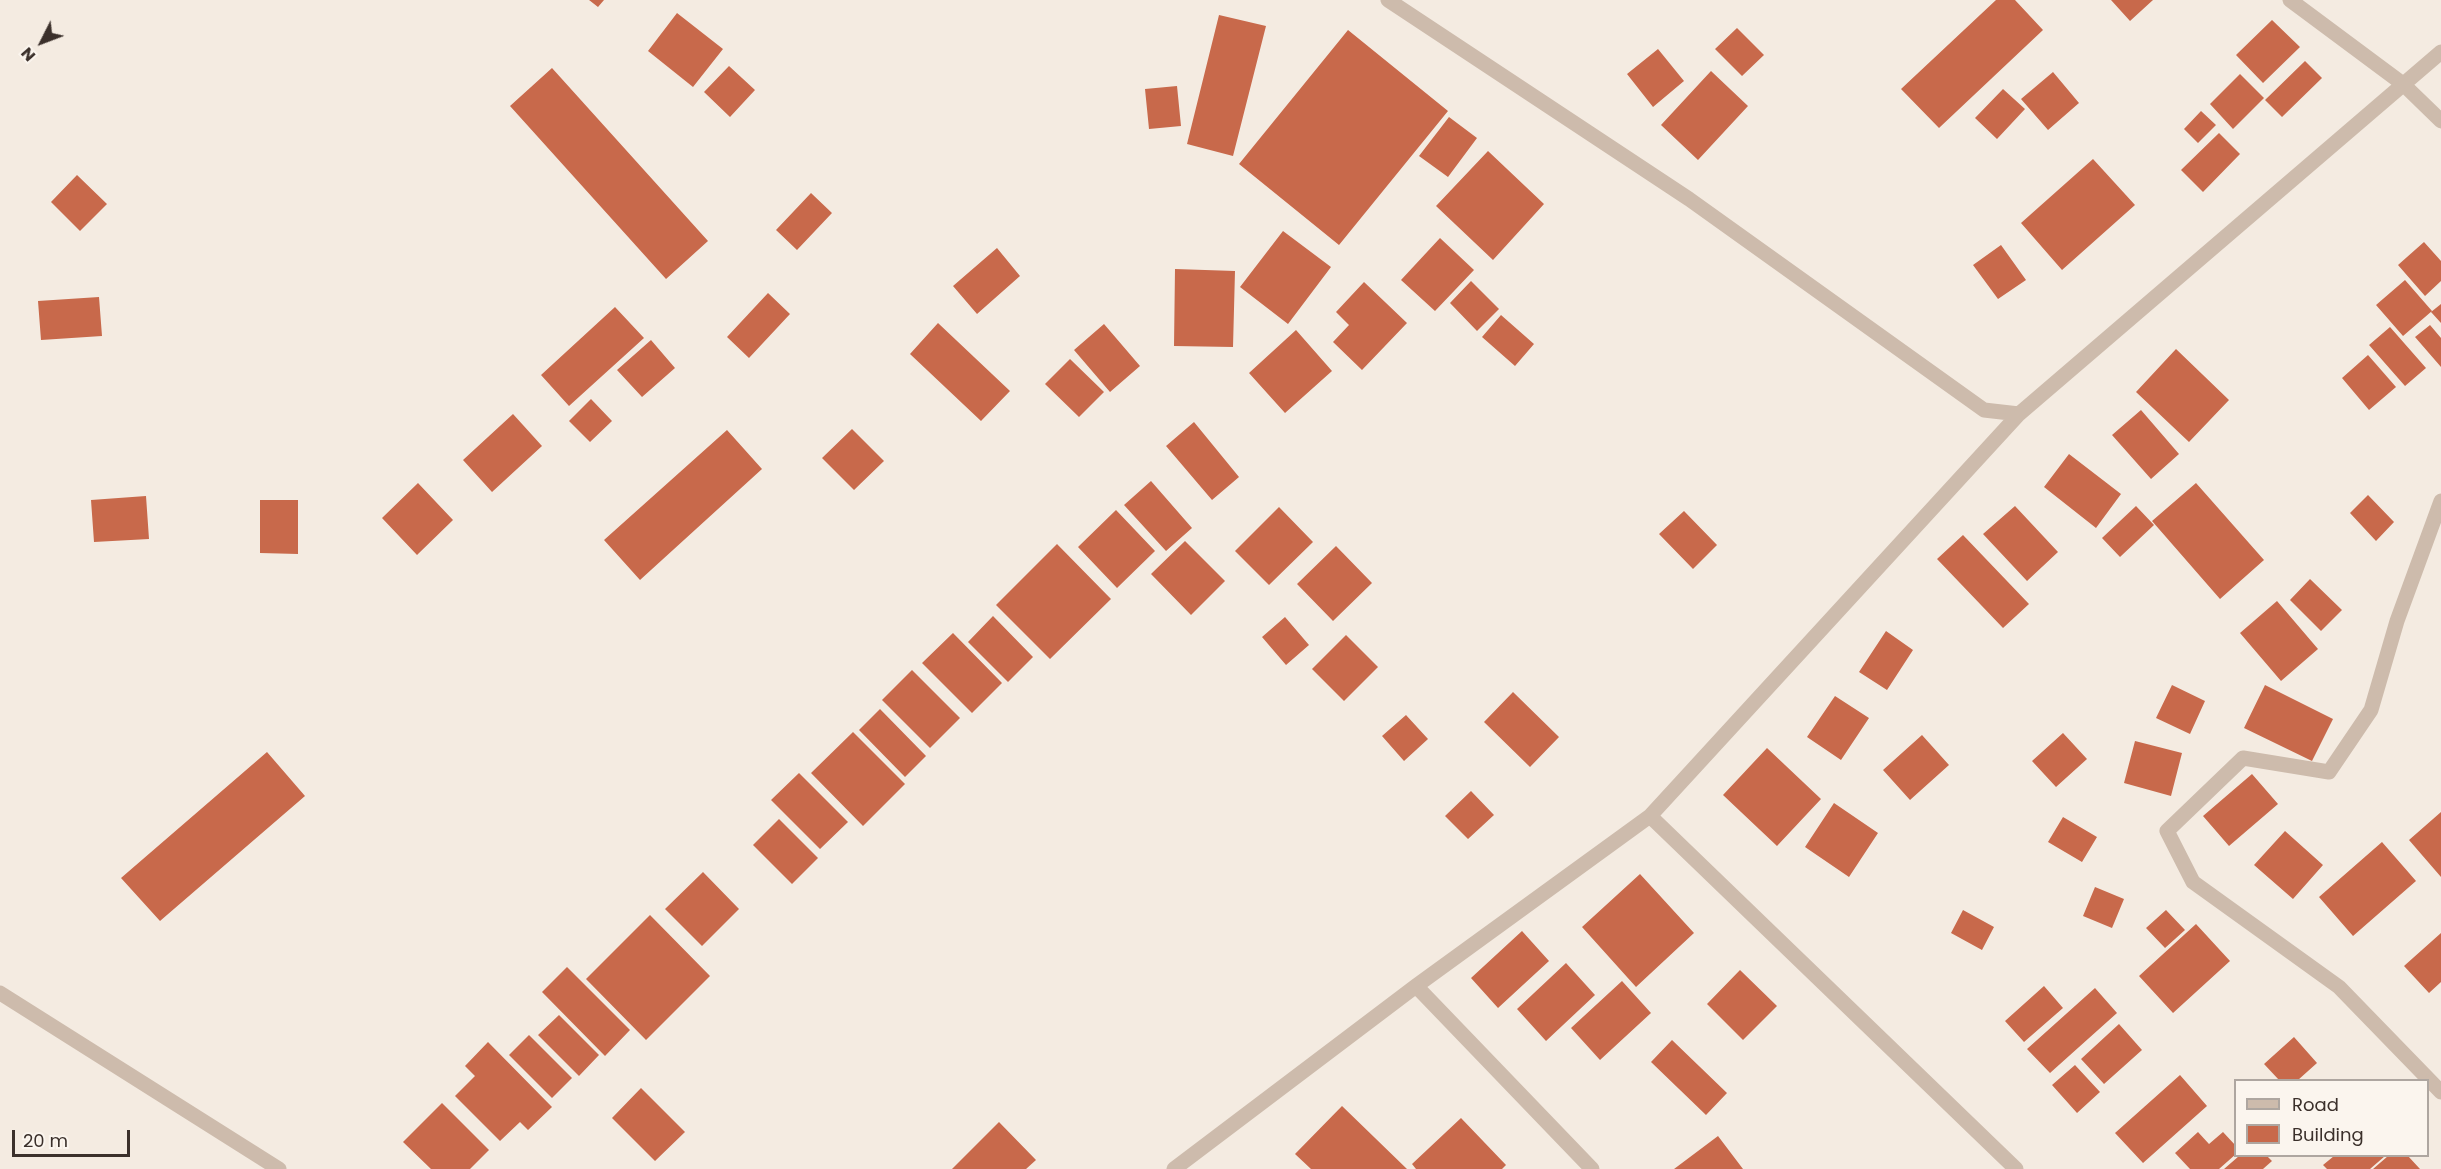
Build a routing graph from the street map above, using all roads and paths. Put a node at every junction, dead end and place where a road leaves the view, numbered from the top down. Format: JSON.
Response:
{"nodes":[{"id":1,"x":1388,"y":0,"type":"edge"},
{"id":2,"x":2290,"y":0,"type":"edge"},
{"id":3,"x":2441,"y":52,"type":"edge"},
{"id":4,"x":2403,"y":84,"type":"junction"},
{"id":5,"x":2441,"y":121,"type":"edge"},
{"id":6,"x":2019,"y":414,"type":"junction"},
{"id":7,"x":2441,"y":501,"type":"edge"},
{"id":8,"x":1650,"y":816,"type":"junction"},
{"id":9,"x":1416,"y":986,"type":"junction"},
{"id":10,"x":0,"y":993,"type":"edge"},
{"id":11,"x":2428,"y":1079,"type":"edge"},
{"id":12,"x":2429,"y":1080,"type":"edge"},
{"id":13,"x":2441,"y":1092,"type":"edge"},
{"id":14,"x":279,"y":1169,"type":"edge"},
{"id":15,"x":1174,"y":1169,"type":"edge"},
{"id":16,"x":1592,"y":1169,"type":"edge"},
{"id":17,"x":2016,"y":1169,"type":"edge"}],
"edges":[{"from":1,"to":6,"type":"street"},
{"from":2,"to":4,"type":"street"},
{"from":3,"to":4,"type":"street"},
{"from":4,"to":5,"type":"street"},
{"from":4,"to":6,"type":"street"},
{"from":6,"to":8,"type":"street"},
{"from":7,"to":11,"type":"street"},
{"from":8,"to":9,"type":"street"},
{"from":8,"to":17,"type":"street"},
{"from":9,"to":15,"type":"street"},
{"from":9,"to":16,"type":"street"},
{"from":10,"to":14,"type":"street"},
{"from":12,"to":13,"type":"street"}]}
